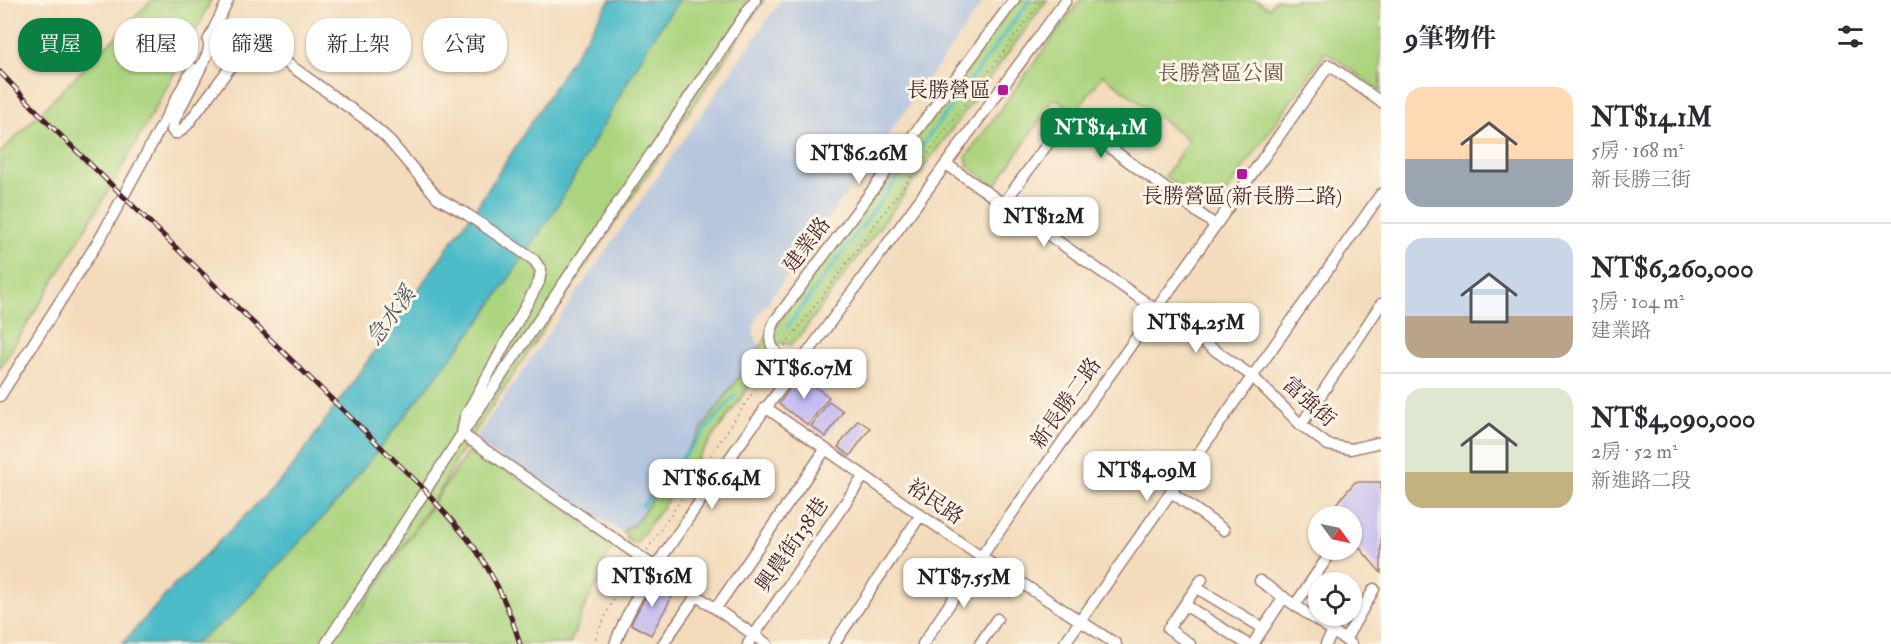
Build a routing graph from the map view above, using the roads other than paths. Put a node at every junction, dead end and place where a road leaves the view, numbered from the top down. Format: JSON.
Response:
{"nodes":[{"id":1,"x":228,"y":0,"type":"edge"},
{"id":2,"x":755,"y":0,"type":"edge"},
{"id":3,"x":1014,"y":0,"type":"edge"},
{"id":4,"x":1066,"y":0,"type":"edge"},
{"id":5,"x":219,"y":18,"type":"edge"},
{"id":6,"x":210,"y":37,"type":"edge"},
{"id":7,"x":210,"y":41,"type":"edge"},
{"id":8,"x":294,"y":69,"type":"edge"},
{"id":9,"x":226,"y":72,"type":"edge"},
{"id":10,"x":1381,"y":102,"type":"edge"},
{"id":11,"x":946,"y":164,"type":"junction"},
{"id":12,"x":1381,"y":195,"type":"edge"},
{"id":13,"x":1004,"y":203,"type":"junction"},
{"id":14,"x":1215,"y":225,"type":"junction"},
{"id":15,"x":1381,"y":304,"type":"edge"},
{"id":16,"x":1156,"y":309,"type":"junction"},
{"id":17,"x":796,"y":369,"type":"junction"},
{"id":18,"x":1252,"y":376,"type":"junction"},
{"id":19,"x":0,"y":396,"type":"edge"},
{"id":20,"x":765,"y":407,"type":"junction"},
{"id":21,"x":1301,"y":425,"type":"junction"},
{"id":22,"x":462,"y":434,"type":"junction"},
{"id":23,"x":1381,"y":442,"type":"edge"},
{"id":24,"x":825,"y":450,"type":"junction"},
{"id":25,"x":863,"y":477,"type":"junction"},
{"id":26,"x":1171,"y":492,"type":"junction"},
{"id":27,"x":920,"y":516,"type":"junction"},
{"id":28,"x":1224,"y":530,"type":"dead end"},
{"id":29,"x":981,"y":557,"type":"junction"},
{"id":30,"x":1326,"y":560,"type":"edge"},
{"id":31,"x":655,"y":567,"type":"junction"},
{"id":32,"x":1260,"y":581,"type":"dead end"},
{"id":33,"x":1374,"y":589,"type":"dead end"},
{"id":34,"x":697,"y":595,"type":"junction"},
{"id":35,"x":1284,"y":597,"type":"junction"},
{"id":36,"x":1185,"y":605,"type":"junction"},
{"id":37,"x":1295,"y":605,"type":"junction"},
{"id":38,"x":716,"y":608,"type":"junction"},
{"id":39,"x":997,"y":619,"type":"dead end"},
{"id":40,"x":1080,"y":621,"type":"junction"},
{"id":41,"x":1263,"y":628,"type":"junction"},
{"id":42,"x":1334,"y":632,"type":"junction"},
{"id":43,"x":751,"y":640,"type":"edge"},
{"id":44,"x":1348,"y":642,"type":"edge"},
{"id":45,"x":326,"y":644,"type":"edge"},
{"id":46,"x":615,"y":644,"type":"edge"},
{"id":47,"x":663,"y":644,"type":"edge"},
{"id":48,"x":766,"y":644,"type":"edge"},
{"id":49,"x":834,"y":644,"type":"edge"},
{"id":50,"x":923,"y":644,"type":"edge"},
{"id":51,"x":980,"y":644,"type":"edge"},
{"id":52,"x":1064,"y":644,"type":"edge"},
{"id":53,"x":1116,"y":644,"type":"edge"},
{"id":54,"x":1190,"y":644,"type":"edge"},
{"id":55,"x":1247,"y":644,"type":"edge"},
{"id":56,"x":1252,"y":644,"type":"edge"},
{"id":57,"x":1326,"y":644,"type":"edge"}],
"edges":[{"from":1,"to":5,"type":"street"},
{"from":2,"to":22,"type":"street"},
{"from":3,"to":17,"type":"street","name":"建業路"},
{"from":4,"to":11,"type":"street"},
{"from":6,"to":19,"type":"street"},
{"from":7,"to":9,"type":"street"},
{"from":8,"to":22,"type":"street"},
{"from":10,"to":14,"type":"street","name":"新長勝二路"},
{"from":11,"to":13,"type":"street","name":"富強街"},
{"from":11,"to":17,"type":"street"},
{"from":12,"to":18,"type":"street"},
{"from":13,"to":14,"type":"street"},
{"from":13,"to":16,"type":"street","name":"富強街"},
{"from":14,"to":16,"type":"street","name":"新長勝二路"},
{"from":15,"to":21,"type":"street"},
{"from":16,"to":18,"type":"street","name":"富強街"},
{"from":16,"to":29,"type":"street","name":"新長勝二路"},
{"from":17,"to":20,"type":"street"},
{"from":18,"to":21,"type":"street","name":"富強街"},
{"from":18,"to":26,"type":"street"},
{"from":20,"to":24,"type":"street","name":"裕民路"},
{"from":20,"to":31,"type":"street"},
{"from":21,"to":23,"type":"street","name":"富強街"},
{"from":22,"to":31,"type":"street"},
{"from":22,"to":45,"type":"street"},
{"from":24,"to":25,"type":"street","name":"裕民路"},
{"from":24,"to":38,"type":"street"},
{"from":25,"to":27,"type":"street","name":"裕民路"},
{"from":25,"to":43,"type":"street","name":"興農街138巷"},
{"from":26,"to":28,"type":"street"},
{"from":26,"to":40,"type":"street"},
{"from":27,"to":29,"type":"street","name":"裕民路"},
{"from":27,"to":49,"type":"street"},
{"from":29,"to":40,"type":"street","name":"裕民路"},
{"from":29,"to":50,"type":"street","name":"新長勝二路"},
{"from":30,"to":37,"type":"street"},
{"from":31,"to":34,"type":"street"},
{"from":31,"to":46,"type":"street"},
{"from":32,"to":35,"type":"street"},
{"from":33,"to":44,"type":"street"},
{"from":34,"to":38,"type":"street"},
{"from":34,"to":47,"type":"street"},
{"from":35,"to":37,"type":"street"},
{"from":35,"to":41,"type":"street"},
{"from":36,"to":41,"type":"street"},
{"from":36,"to":54,"type":"street"},
{"from":36,"to":55,"type":"street"},
{"from":37,"to":42,"type":"street"},
{"from":38,"to":43,"type":"street"},
{"from":39,"to":51,"type":"street"},
{"from":40,"to":52,"type":"street"},
{"from":40,"to":53,"type":"street","name":"裕民路"},
{"from":41,"to":56,"type":"street"},
{"from":42,"to":44,"type":"street"},
{"from":42,"to":57,"type":"street"},
{"from":43,"to":48,"type":"street"}]}
